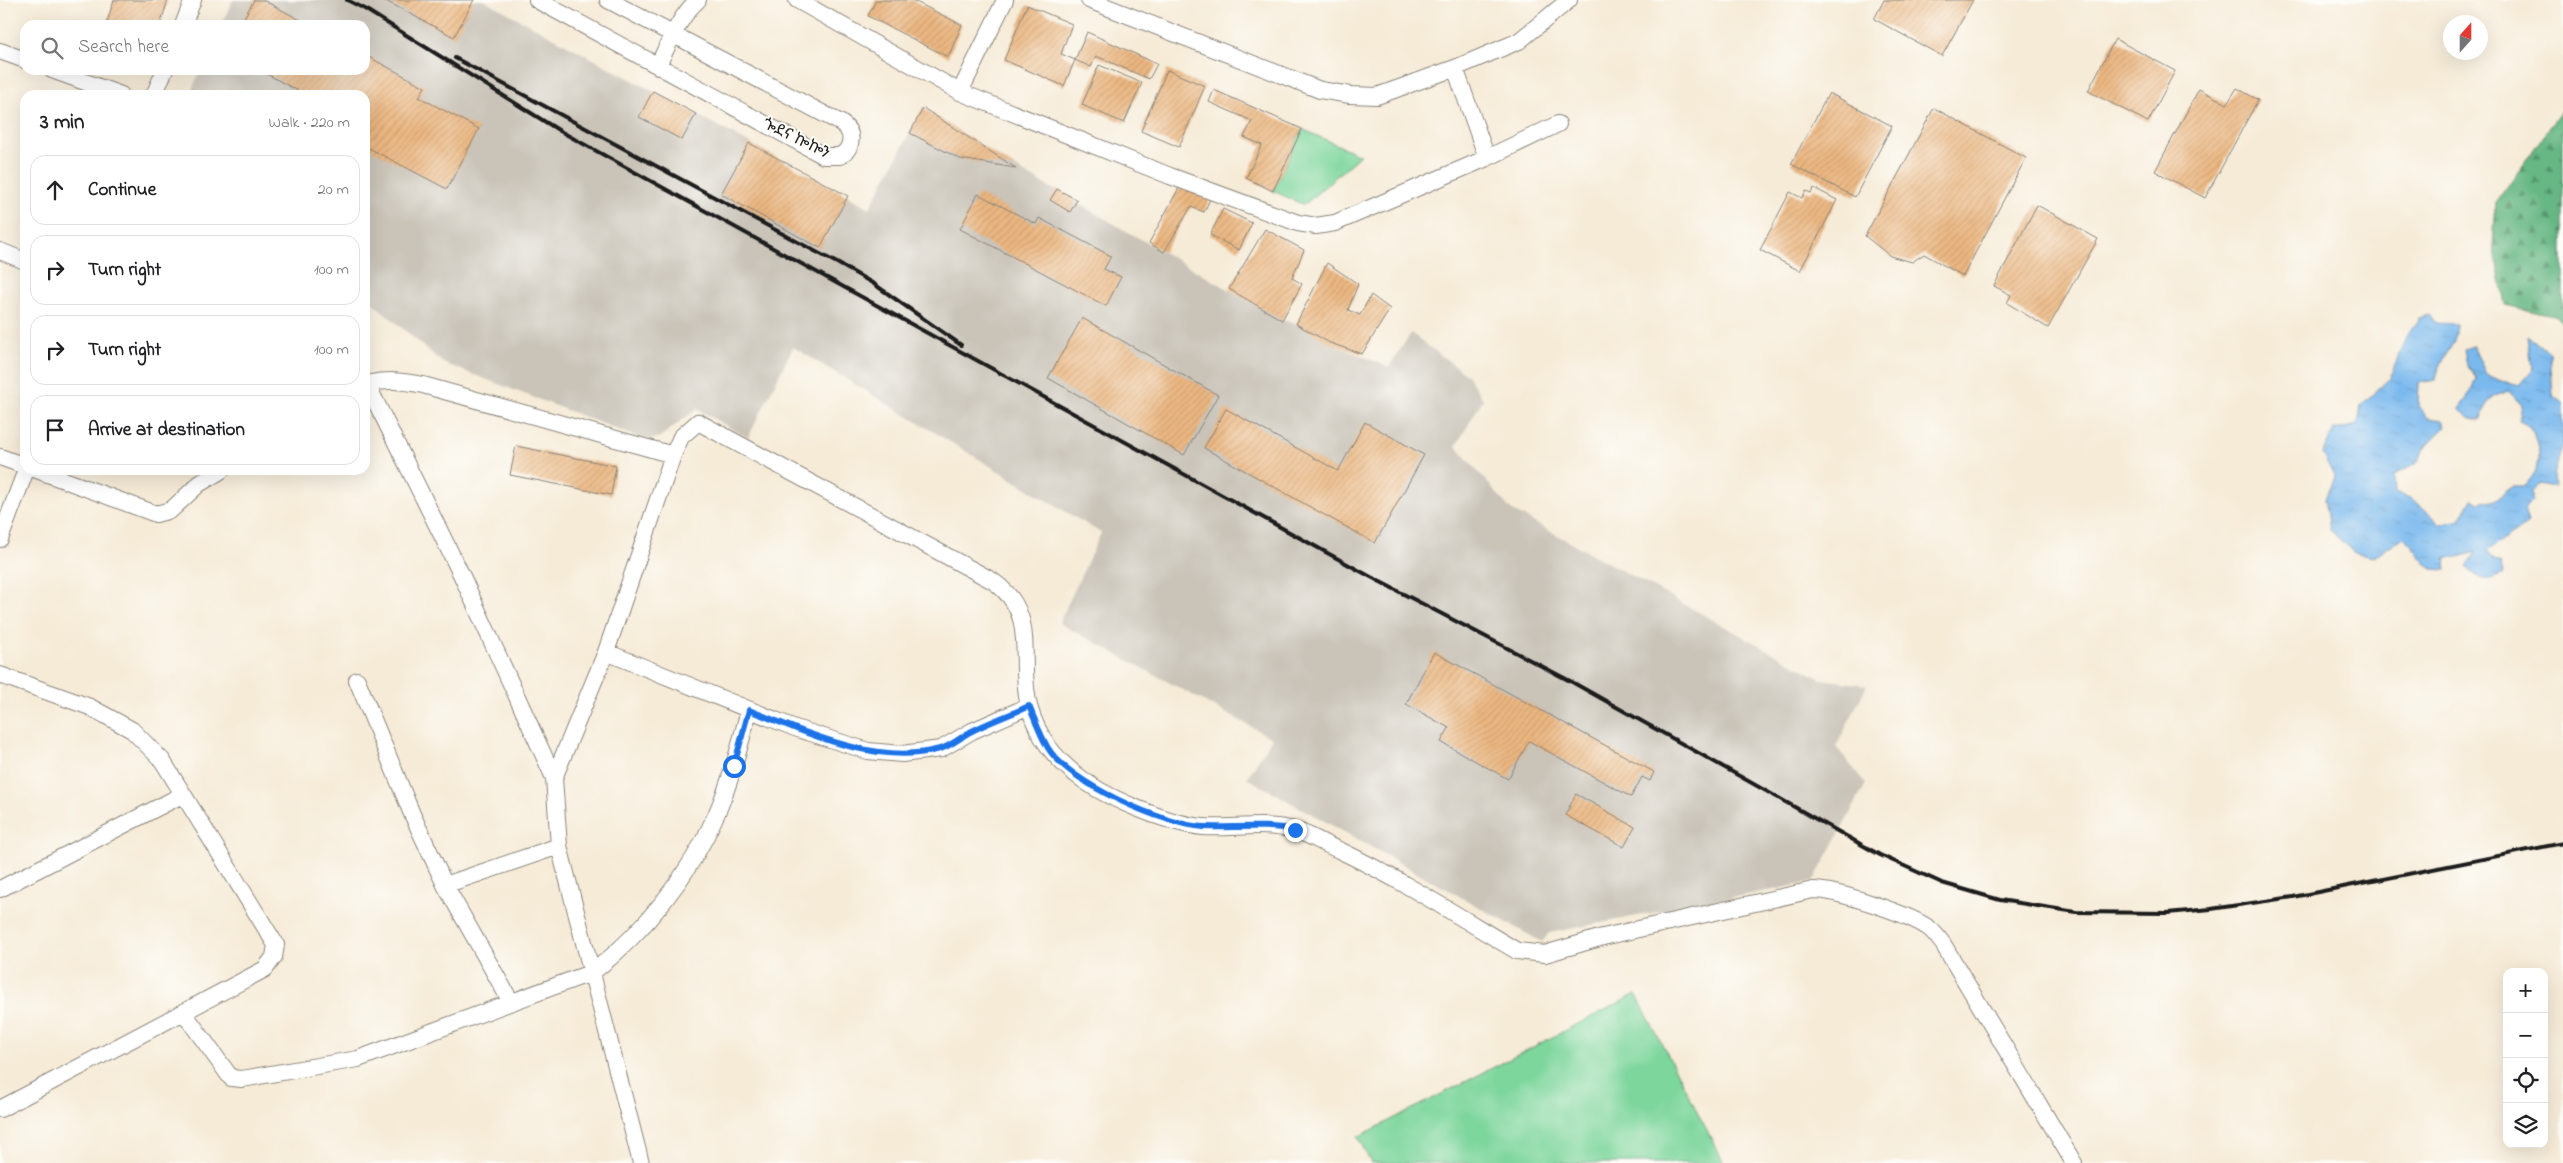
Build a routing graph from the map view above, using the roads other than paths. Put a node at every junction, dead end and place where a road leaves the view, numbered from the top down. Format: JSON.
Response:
{"nodes":[{"id":1,"x":193,"y":0,"type":"edge"},
{"id":2,"x":537,"y":0,"type":"edge"},
{"id":3,"x":608,"y":0,"type":"edge"},
{"id":4,"x":698,"y":0,"type":"edge"},
{"id":5,"x":797,"y":0,"type":"edge"},
{"id":6,"x":1005,"y":0,"type":"edge"},
{"id":7,"x":1089,"y":0,"type":"edge"},
{"id":8,"x":1569,"y":0,"type":"edge"},
{"id":9,"x":185,"y":20,"type":"edge"},
{"id":10,"x":674,"y":35,"type":"junction"},
{"id":11,"x":0,"y":51,"type":"edge"},
{"id":12,"x":20,"y":58,"type":"edge"},
{"id":13,"x":658,"y":65,"type":"junction"},
{"id":14,"x":1455,"y":68,"type":"junction"},
{"id":15,"x":66,"y":75,"type":"edge"},
{"id":16,"x":163,"y":75,"type":"edge"},
{"id":17,"x":107,"y":90,"type":"edge"},
{"id":18,"x":156,"y":90,"type":"edge"},
{"id":19,"x":960,"y":92,"type":"junction"},
{"id":20,"x":1558,"y":124,"type":"dead end"},
{"id":21,"x":1487,"y":158,"type":"junction"},
{"id":22,"x":0,"y":251,"type":"edge"},
{"id":23,"x":20,"y":259,"type":"edge"},
{"id":24,"x":370,"y":383,"type":"edge"},
{"id":25,"x":370,"y":392,"type":"edge"},
{"id":26,"x":673,"y":455,"type":"junction"},
{"id":27,"x":0,"y":457,"type":"edge"},
{"id":28,"x":20,"y":464,"type":"edge"},
{"id":29,"x":24,"y":475,"type":"edge"},
{"id":30,"x":50,"y":475,"type":"edge"},
{"id":31,"x":214,"y":475,"type":"edge"},
{"id":32,"x":0,"y":539,"type":"edge"},
{"id":33,"x":606,"y":652,"type":"junction"},
{"id":34,"x":0,"y":675,"type":"edge"},
{"id":35,"x":357,"y":680,"type":"dead end"},
{"id":36,"x":1029,"y":706,"type":"junction"},
{"id":37,"x":749,"y":710,"type":"junction"},
{"id":38,"x":554,"y":778,"type":"junction"},
{"id":39,"x":182,"y":796,"type":"junction"},
{"id":40,"x":559,"y":846,"type":"junction"},
{"id":41,"x":445,"y":886,"type":"junction"},
{"id":42,"x":0,"y":889,"type":"edge"},
{"id":43,"x":593,"y":972,"type":"junction"},
{"id":44,"x":511,"y":1002,"type":"junction"},
{"id":45,"x":184,"y":1013,"type":"junction"},
{"id":46,"x":0,"y":1109,"type":"edge"},
{"id":47,"x":642,"y":1163,"type":"edge"},
{"id":48,"x":2074,"y":1163,"type":"edge"}],
"edges":[{"from":1,"to":9,"type":"street"},
{"from":2,"to":13,"type":"street","name":"ጐደና ኰኰን"},
{"from":3,"to":10,"type":"street","name":"ጐደና ኰኰን"},
{"from":4,"to":10,"type":"street"},
{"from":5,"to":19,"type":"street"},
{"from":6,"to":19,"type":"street"},
{"from":7,"to":14,"type":"street"},
{"from":8,"to":14,"type":"street"},
{"from":10,"to":13,"type":"street"},
{"from":10,"to":13,"type":"street","name":"ጐደና ኰኰን"},
{"from":11,"to":12,"type":"street"},
{"from":14,"to":21,"type":"street"},
{"from":15,"to":17,"type":"street"},
{"from":16,"to":18,"type":"street"},
{"from":19,"to":21,"type":"street"},
{"from":20,"to":21,"type":"street"},
{"from":22,"to":23,"type":"street"},
{"from":24,"to":26,"type":"street"},
{"from":25,"to":38,"type":"street"},
{"from":26,"to":33,"type":"street"},
{"from":26,"to":36,"type":"street"},
{"from":27,"to":28,"type":"street"},
{"from":29,"to":32,"type":"street"},
{"from":30,"to":31,"type":"street"},
{"from":33,"to":37,"type":"street"},
{"from":33,"to":38,"type":"street"},
{"from":34,"to":39,"type":"street"},
{"from":35,"to":41,"type":"street"},
{"from":36,"to":37,"type":"street"},
{"from":36,"to":48,"type":"street"},
{"from":37,"to":43,"type":"street"},
{"from":38,"to":40,"type":"street"},
{"from":39,"to":42,"type":"street"},
{"from":39,"to":45,"type":"street"},
{"from":40,"to":41,"type":"street"},
{"from":40,"to":43,"type":"street"},
{"from":41,"to":44,"type":"street"},
{"from":43,"to":44,"type":"street"},
{"from":43,"to":47,"type":"street"},
{"from":44,"to":45,"type":"street"},
{"from":45,"to":46,"type":"street"}]}
